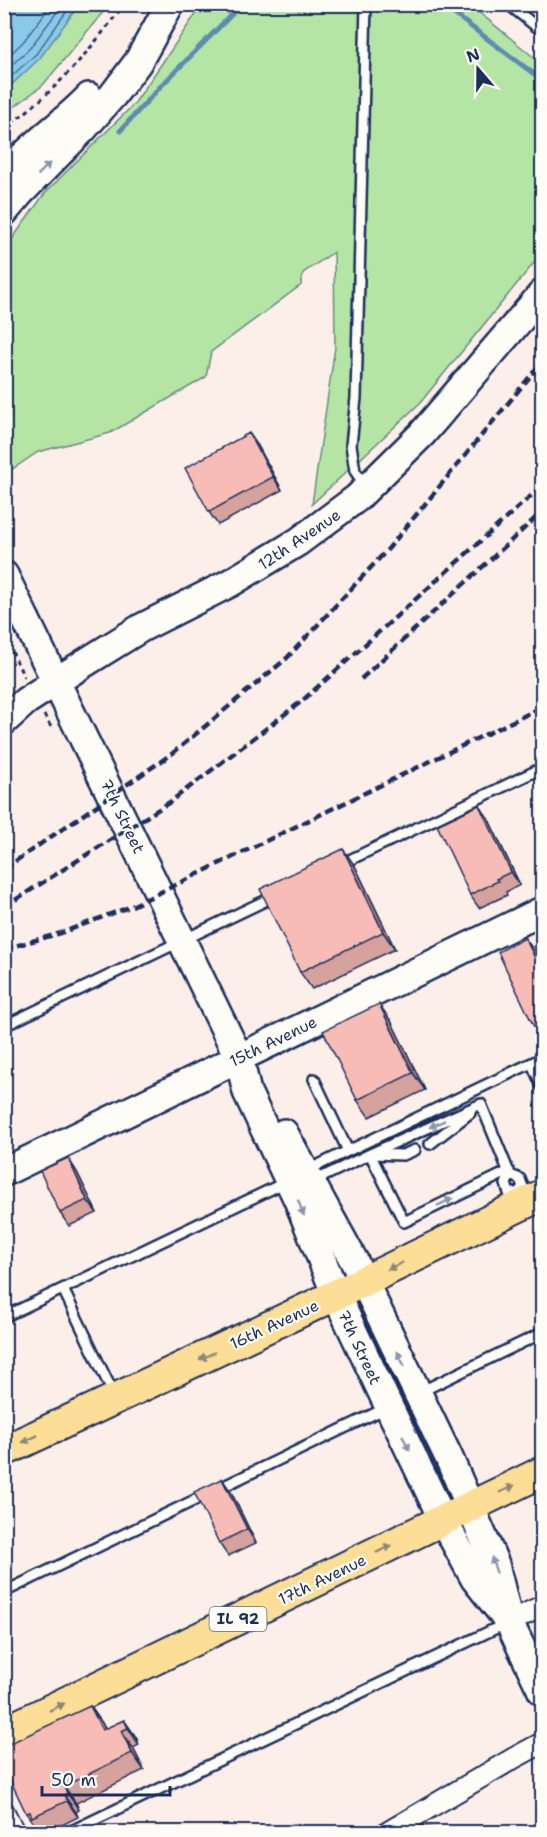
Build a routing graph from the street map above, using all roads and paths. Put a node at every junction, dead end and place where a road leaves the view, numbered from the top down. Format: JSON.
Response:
{"nodes":[{"id":1,"x":124,"y":4,"type":"edge"},
{"id":2,"x":366,"y":4,"type":"edge"},
{"id":3,"x":508,"y":4,"type":"edge"},
{"id":4,"x":166,"y":10,"type":"edge"},
{"id":5,"x":543,"y":31,"type":"edge"},
{"id":6,"x":4,"y":128,"type":"edge"},
{"id":7,"x":4,"y":176,"type":"edge"},
{"id":8,"x":4,"y":212,"type":"edge"},
{"id":9,"x":543,"y":294,"type":"edge"},
{"id":10,"x":367,"y":489,"type":"junction"},
{"id":11,"x":4,"y":575,"type":"edge"},
{"id":12,"x":57,"y":681,"type":"junction"},
{"id":13,"x":4,"y":721,"type":"edge"},
{"id":14,"x":543,"y":768,"type":"edge"},
{"id":15,"x":331,"y":869,"type":"edge"},
{"id":16,"x":289,"y":889,"type":"edge"},
{"id":17,"x":543,"y":912,"type":"edge"},
{"id":18,"x":183,"y":940,"type":"junction"},
{"id":19,"x":4,"y":1026,"type":"edge"},
{"id":20,"x":239,"y":1058,"type":"junction"},
{"id":21,"x":543,"y":1058,"type":"edge"},
{"id":22,"x":532,"y":1064,"type":"junction"},
{"id":23,"x":314,"y":1079,"type":"dead end"},
{"id":24,"x":543,"y":1086,"type":"edge"},
{"id":25,"x":481,"y":1104,"type":"junction"},
{"id":26,"x":430,"y":1144,"type":"dead end"},
{"id":27,"x":416,"y":1150,"type":"dead end"},
{"id":28,"x":348,"y":1151,"type":"junction"},
{"id":29,"x":370,"y":1154,"type":"junction"},
{"id":30,"x":4,"y":1172,"type":"edge"},
{"id":31,"x":510,"y":1173,"type":"junction"},
{"id":32,"x":302,"y":1178,"type":"junction"},
{"id":33,"x":527,"y":1197,"type":"edge"},
{"id":34,"x":364,"y":1281,"type":"junction"},
{"id":35,"x":63,"y":1289,"type":"junction"},
{"id":36,"x":336,"y":1295,"type":"junction"},
{"id":37,"x":4,"y":1317,"type":"edge"},
{"id":38,"x":543,"y":1332,"type":"edge"},
{"id":39,"x":417,"y":1393,"type":"junction"},
{"id":40,"x":116,"y":1399,"type":"junction"},
{"id":41,"x":388,"y":1407,"type":"junction"},
{"id":42,"x":4,"y":1451,"type":"edge"},
{"id":43,"x":543,"y":1472,"type":"edge"},
{"id":44,"x":471,"y":1506,"type":"junction"},
{"id":45,"x":443,"y":1520,"type":"junction"},
{"id":46,"x":4,"y":1592,"type":"edge"},
{"id":47,"x":543,"y":1606,"type":"edge"},
{"id":48,"x":509,"y":1622,"type":"junction"},
{"id":49,"x":543,"y":1691,"type":"edge"},
{"id":50,"x":4,"y":1732,"type":"edge"},
{"id":51,"x":543,"y":1743,"type":"edge"},
{"id":52,"x":4,"y":1812,"type":"edge"},
{"id":53,"x":14,"y":1833,"type":"edge"},
{"id":54,"x":69,"y":1833,"type":"edge"},
{"id":55,"x":388,"y":1833,"type":"edge"}],
"edges":[{"from":1,"to":6,"type":"path"},
{"from":2,"to":10,"type":"lane"},
{"from":3,"to":5,"type":"lane"},
{"from":4,"to":7,"type":"street"},
{"from":8,"to":4,"type":"street","one_way":true},
{"from":9,"to":10,"type":"street","name":"12th Avenue"},
{"from":10,"to":12,"type":"street","name":"12th Avenue"},
{"from":11,"to":12,"type":"street","name":"7th Street"},
{"from":12,"to":13,"type":"street","name":"12th Avenue"},
{"from":12,"to":18,"type":"street","name":"7th Street"},
{"from":14,"to":15,"type":"lane"},
{"from":16,"to":18,"type":"lane"},
{"from":17,"to":20,"type":"street","name":"15th Avenue"},
{"from":18,"to":19,"type":"lane"},
{"from":18,"to":20,"type":"street","name":"7th Street"},
{"from":20,"to":30,"type":"street","name":"15th Avenue"},
{"from":20,"to":32,"type":"street","name":"7th Street"},
{"from":21,"to":22,"type":"lane"},
{"from":22,"to":24,"type":"lane"},
{"from":22,"to":28,"type":"lane"},
{"from":23,"to":28,"type":"lane"},
{"from":25,"to":26,"type":"lane"},
{"from":25,"to":29,"type":"lane","one_way":true},
{"from":25,"to":31,"type":"lane"},
{"from":27,"to":29,"type":"lane"},
{"from":28,"to":32,"type":"lane"},
{"from":29,"to":31,"type":"lane","one_way":true},
{"from":29,"to":32,"type":"lane"},
{"from":31,"to":33,"type":"lane"},
{"from":32,"to":34,"type":"street","name":"7th Street"},
{"from":32,"to":35,"type":"lane"},
{"from":32,"to":36,"type":"street","name":"7th Street","one_way":true},
{"from":33,"to":34,"type":"main road","name":"16th Avenue","one_way":true},
{"from":34,"to":36,"type":"main road","name":"16th Avenue"},
{"from":39,"to":34,"type":"street","name":"7th Street","one_way":true},
{"from":35,"to":37,"type":"lane"},
{"from":35,"to":40,"type":"lane"},
{"from":36,"to":40,"type":"main road","name":"16th Avenue","one_way":true},
{"from":36,"to":41,"type":"street","name":"7th Street"},
{"from":38,"to":39,"type":"lane"},
{"from":39,"to":44,"type":"street","name":"7th Street"},
{"from":40,"to":42,"type":"main road","name":"16th Avenue","one_way":true},
{"from":41,"to":45,"type":"street","name":"7th Street","one_way":true},
{"from":41,"to":46,"type":"lane"},
{"from":44,"to":43,"type":"main road","name":"17th Avenue","number":"IL 92","one_way":true},
{"from":44,"to":45,"type":"main road","name":"17th Avenue","number":"IL 92"},
{"from":48,"to":44,"type":"street","name":"7th Street","one_way":true},
{"from":45,"to":48,"type":"street","name":"7th Street"},
{"from":50,"to":45,"type":"main road","name":"17th Avenue","number":"IL 92","one_way":true},
{"from":47,"to":48,"type":"street"},
{"from":48,"to":49,"type":"street","name":"7th Street"},
{"from":48,"to":54,"type":"lane"},
{"from":51,"to":55,"type":"street"},
{"from":52,"to":53,"type":"street"}]}
